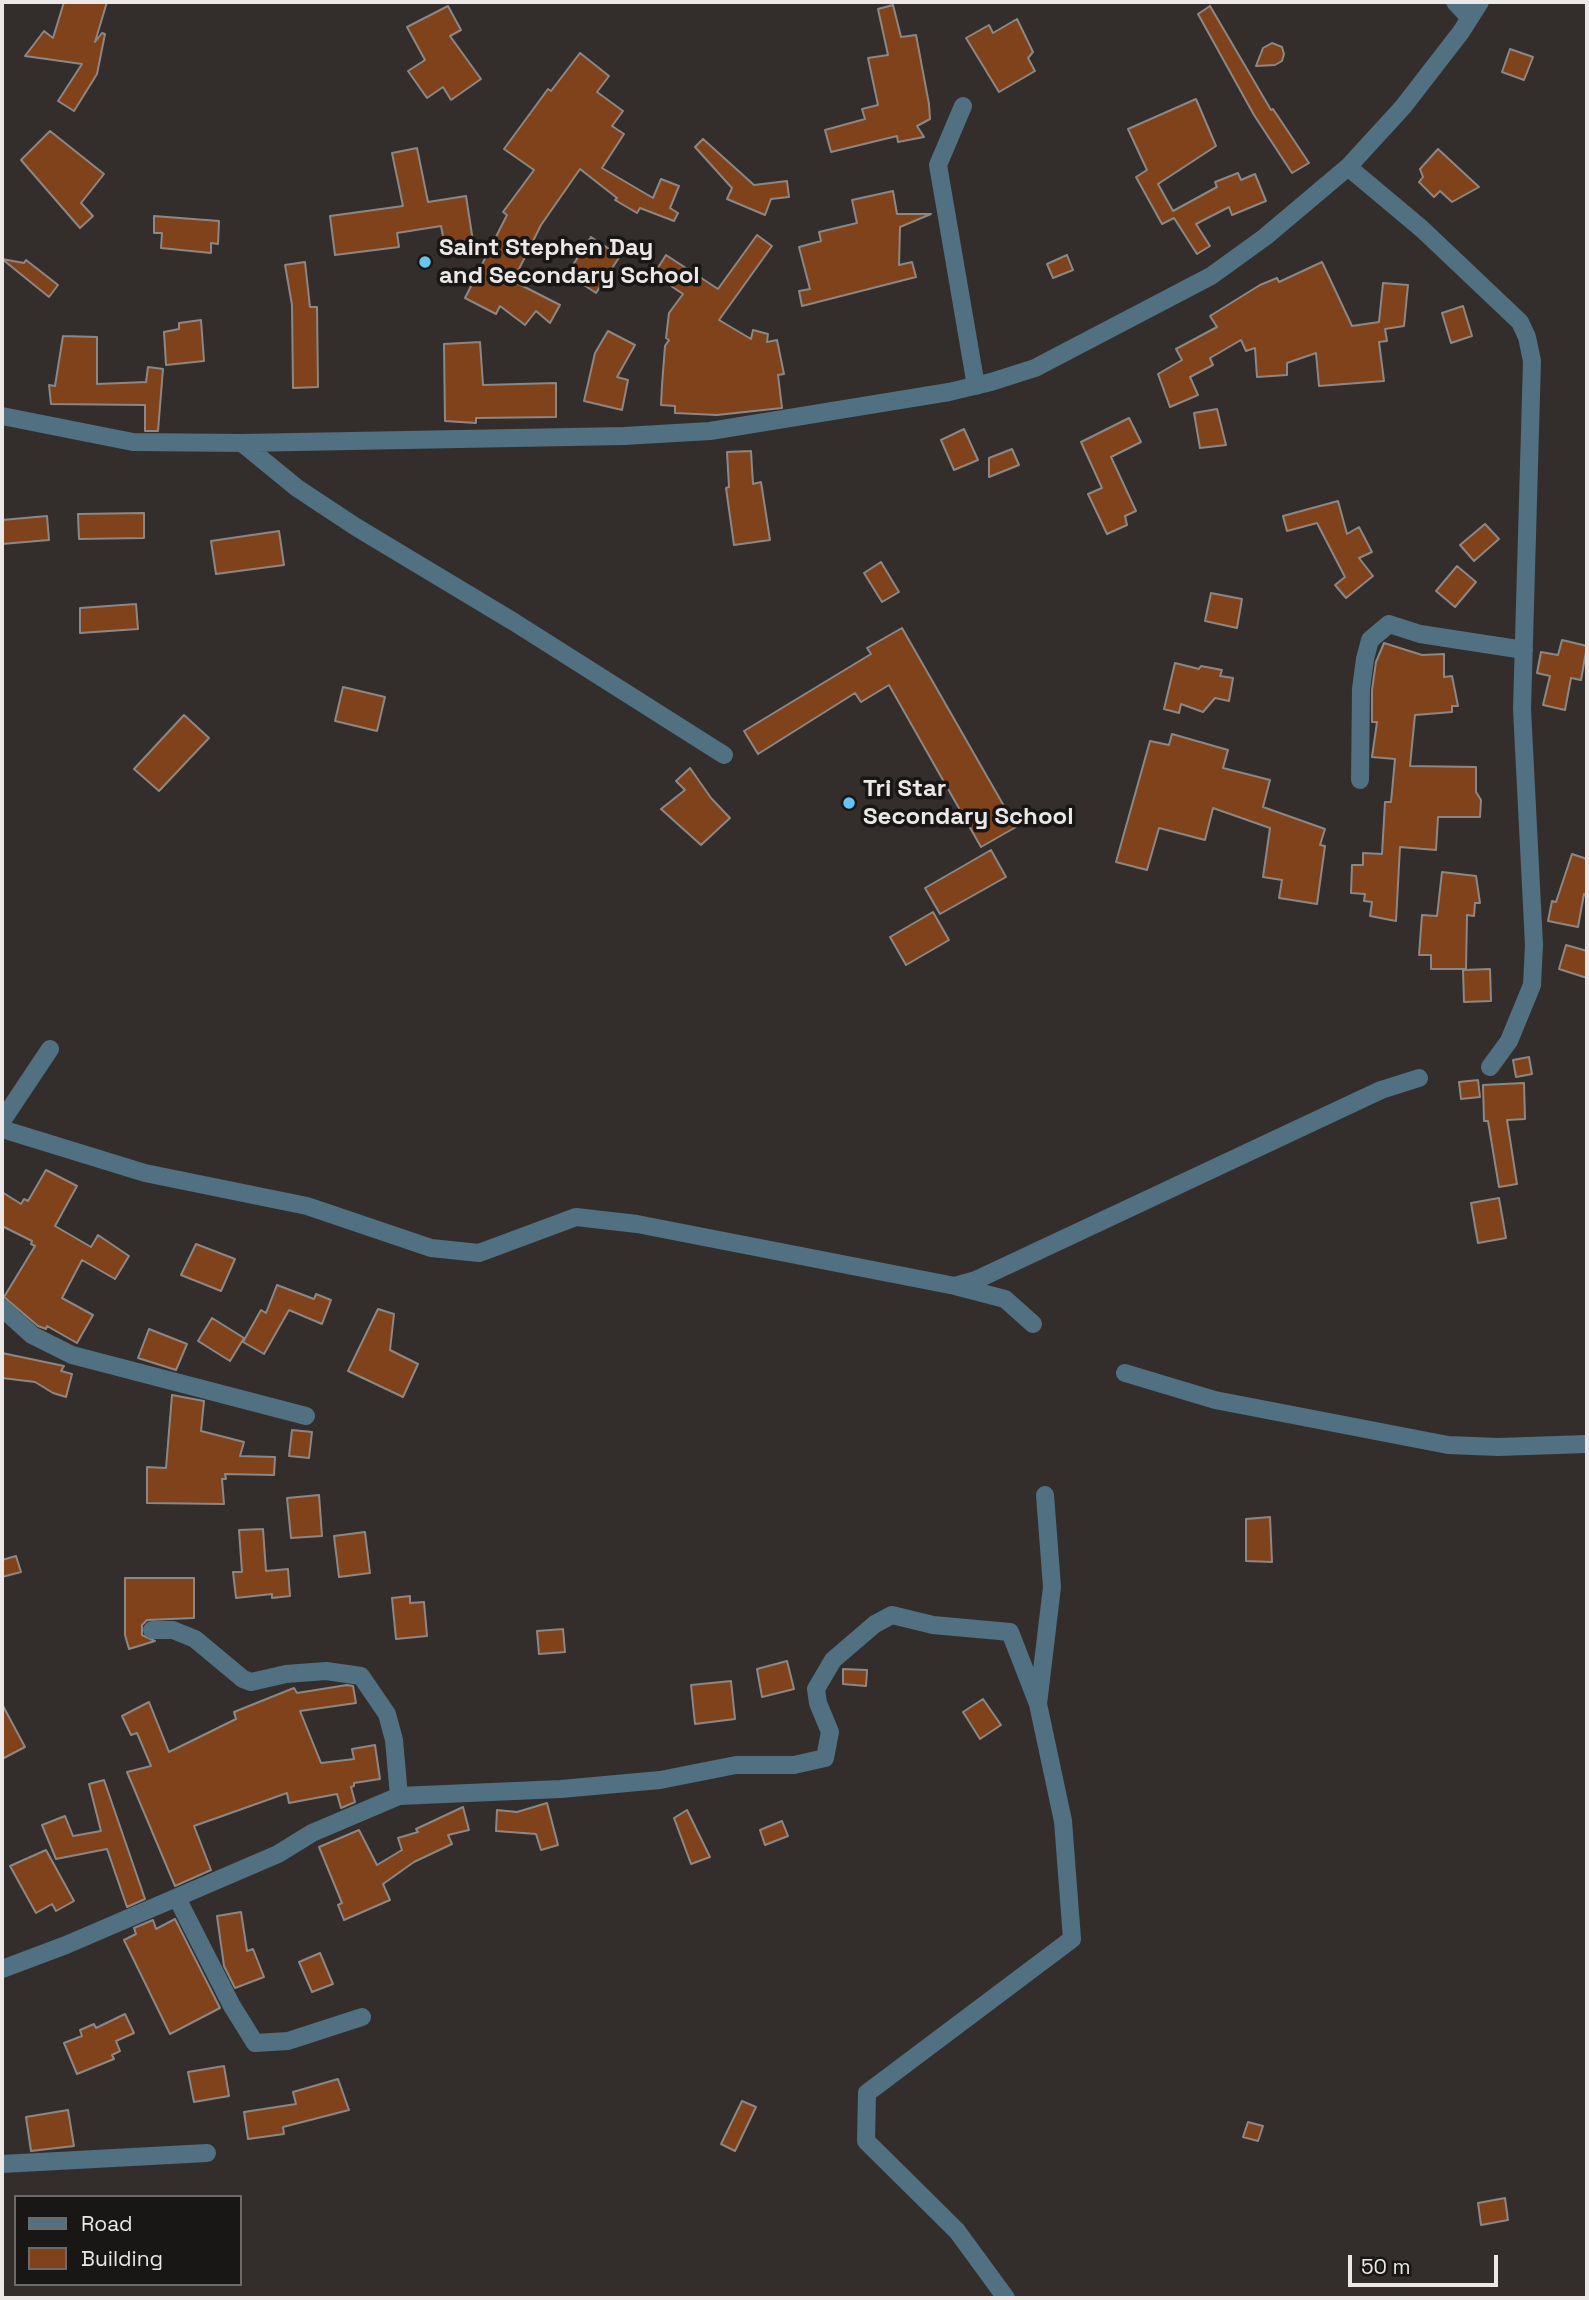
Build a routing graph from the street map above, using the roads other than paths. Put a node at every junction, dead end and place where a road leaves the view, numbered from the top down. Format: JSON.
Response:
{"nodes":[{"id":1,"x":1455,"y":2,"type":"edge"},
{"id":2,"x":1480,"y":2,"type":"edge"},
{"id":3,"x":1470,"y":18,"type":"junction"},
{"id":4,"x":963,"y":106,"type":"dead end"},
{"id":5,"x":1349,"y":167,"type":"junction"},
{"id":6,"x":976,"y":386,"type":"junction"},
{"id":7,"x":2,"y":416,"type":"edge"},
{"id":8,"x":242,"y":443,"type":"junction"},
{"id":9,"x":1524,"y":650,"type":"junction"},
{"id":10,"x":724,"y":755,"type":"dead end"},
{"id":11,"x":1360,"y":780,"type":"dead end"},
{"id":12,"x":50,"y":1049,"type":"dead end"},
{"id":13,"x":1490,"y":1067,"type":"dead end"},
{"id":14,"x":1419,"y":1078,"type":"dead end"},
{"id":15,"x":2,"y":1121,"type":"edge"},
{"id":16,"x":2,"y":1129,"type":"edge"},
{"id":17,"x":955,"y":1286,"type":"junction"},
{"id":18,"x":2,"y":1308,"type":"edge"},
{"id":19,"x":1033,"y":1324,"type":"dead end"},
{"id":20,"x":1125,"y":1373,"type":"dead end"},
{"id":21,"x":306,"y":1416,"type":"dead end"},
{"id":22,"x":1587,"y":1444,"type":"edge"},
{"id":23,"x":1045,"y":1495,"type":"dead end"},
{"id":24,"x":152,"y":1630,"type":"dead end"},
{"id":25,"x":1038,"y":1704,"type":"junction"},
{"id":26,"x":399,"y":1796,"type":"junction"},
{"id":27,"x":177,"y":1898,"type":"junction"},
{"id":28,"x":2,"y":1969,"type":"edge"},
{"id":29,"x":362,"y":2017,"type":"dead end"},
{"id":30,"x":207,"y":2153,"type":"dead end"},
{"id":31,"x":2,"y":2164,"type":"edge"},
{"id":32,"x":1006,"y":2298,"type":"edge"}],
"edges":[{"from":1,"to":3,"type":"street"},
{"from":2,"to":3,"type":"street"},
{"from":3,"to":5,"type":"street"},
{"from":4,"to":6,"type":"street"},
{"from":5,"to":6,"type":"street"},
{"from":5,"to":9,"type":"street"},
{"from":6,"to":8,"type":"street"},
{"from":7,"to":8,"type":"street"},
{"from":8,"to":10,"type":"street"},
{"from":9,"to":11,"type":"street"},
{"from":9,"to":13,"type":"street"},
{"from":12,"to":15,"type":"street"},
{"from":14,"to":17,"type":"street"},
{"from":16,"to":17,"type":"street"},
{"from":17,"to":19,"type":"street"},
{"from":18,"to":21,"type":"street"},
{"from":20,"to":22,"type":"street"},
{"from":23,"to":25,"type":"street"},
{"from":24,"to":26,"type":"street"},
{"from":25,"to":26,"type":"street"},
{"from":25,"to":32,"type":"street"},
{"from":26,"to":27,"type":"street"},
{"from":27,"to":28,"type":"street"},
{"from":27,"to":29,"type":"street"},
{"from":30,"to":31,"type":"street"}]}
